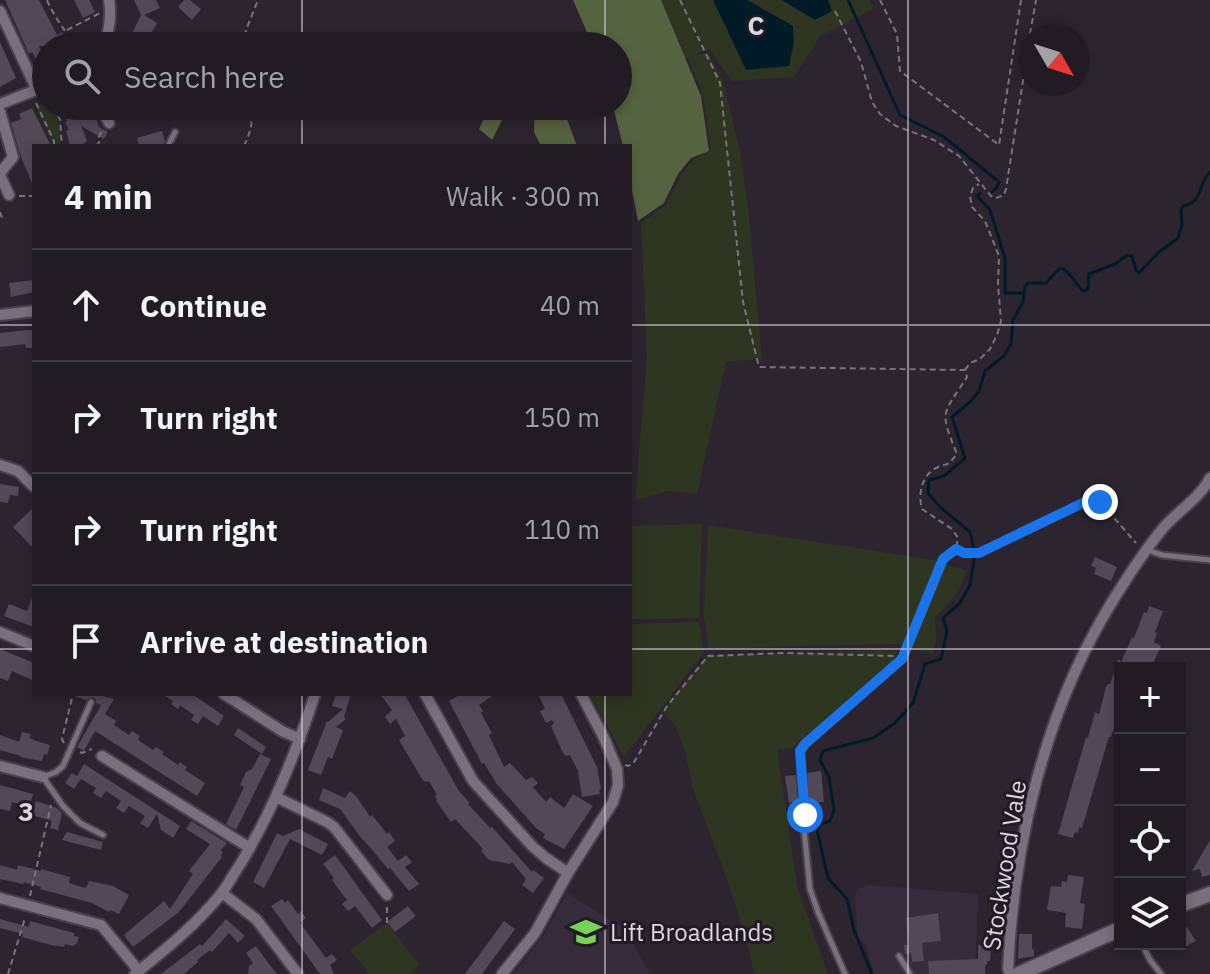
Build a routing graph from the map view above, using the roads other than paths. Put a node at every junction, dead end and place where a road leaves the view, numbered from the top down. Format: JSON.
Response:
{"nodes":[{"id":1,"x":110,"y":4,"type":"edge"},
{"id":2,"x":0,"y":11,"type":"edge"},
{"id":3,"x":4,"y":32,"type":"edge"},
{"id":4,"x":108,"y":32,"type":"edge"},
{"id":5,"x":32,"y":79,"type":"edge"},
{"id":6,"x":32,"y":91,"type":"edge"},
{"id":7,"x":0,"y":104,"type":"edge"},
{"id":8,"x":0,"y":112,"type":"edge"},
{"id":9,"x":107,"y":120,"type":"edge"},
{"id":10,"x":109,"y":123,"type":"road end"},
{"id":11,"x":175,"y":132,"type":"dead end"},
{"id":12,"x":169,"y":144,"type":"edge"},
{"id":13,"x":0,"y":174,"type":"edge"},
{"id":14,"x":9,"y":195,"type":"dead end"},
{"id":15,"x":32,"y":311,"type":"edge"},
{"id":16,"x":0,"y":315,"type":"edge"},
{"id":17,"x":0,"y":465,"type":"edge"},
{"id":18,"x":1210,"y":478,"type":"edge"},
{"id":19,"x":32,"y":485,"type":"edge"},
{"id":20,"x":1147,"y":550,"type":"junction"},
{"id":21,"x":1210,"y":560,"type":"edge"},
{"id":22,"x":0,"y":632,"type":"edge"},
{"id":23,"x":32,"y":645,"type":"edge"},
{"id":24,"x":227,"y":696,"type":"edge"},
{"id":25,"x":314,"y":696,"type":"edge"},
{"id":26,"x":428,"y":696,"type":"edge"},
{"id":27,"x":582,"y":696,"type":"edge"},
{"id":28,"x":91,"y":702,"type":"dead end"},
{"id":29,"x":300,"y":739,"type":"junction"},
{"id":30,"x":102,"y":756,"type":"road end"},
{"id":31,"x":0,"y":766,"type":"edge"},
{"id":32,"x":801,"y":772,"type":"road end"},
{"id":33,"x":43,"y":777,"type":"junction"},
{"id":34,"x":276,"y":797,"type":"junction"},
{"id":35,"x":103,"y":835,"type":"dead end"},
{"id":36,"x":250,"y":848,"type":"junction"},
{"id":37,"x":568,"y":873,"type":"junction"},
{"id":38,"x":222,"y":893,"type":"junction"},
{"id":39,"x":1210,"y":894,"type":"edge"},
{"id":40,"x":387,"y":895,"type":"road end"},
{"id":41,"x":0,"y":898,"type":"edge"},
{"id":42,"x":1186,"y":903,"type":"edge"},
{"id":43,"x":1114,"y":932,"type":"edge"},
{"id":44,"x":1146,"y":950,"type":"edge"},
{"id":45,"x":899,"y":956,"type":"dead end"},
{"id":46,"x":137,"y":973,"type":"edge"},
{"id":47,"x":298,"y":974,"type":"edge"},
{"id":48,"x":502,"y":974,"type":"edge"},
{"id":49,"x":845,"y":974,"type":"edge"},
{"id":50,"x":910,"y":974,"type":"edge"},
{"id":51,"x":1010,"y":974,"type":"edge"},
{"id":52,"x":1019,"y":974,"type":"edge"},
{"id":53,"x":1161,"y":974,"type":"edge"}],
"edges":[{"from":1,"to":4,"type":"street"},
{"from":2,"to":3,"type":"street"},
{"from":3,"to":5,"type":"street"},
{"from":6,"to":7,"type":"street"},
{"from":8,"to":13,"type":"street"},
{"from":9,"to":10,"type":"street"},
{"from":11,"to":12,"type":"lane"},
{"from":13,"to":14,"type":"street"},
{"from":15,"to":16,"type":"street"},
{"from":17,"to":19,"type":"street"},
{"from":18,"to":20,"type":"street","name":"Stockwood Vale"},
{"from":20,"to":21,"type":"lane"},
{"from":20,"to":51,"type":"street","name":"Stockwood Vale"},
{"from":22,"to":23,"type":"street"},
{"from":24,"to":29,"type":"street"},
{"from":25,"to":29,"type":"street"},
{"from":26,"to":37,"type":"street"},
{"from":27,"to":37,"type":"street"},
{"from":28,"to":33,"type":"lane"},
{"from":29,"to":34,"type":"street"},
{"from":30,"to":36,"type":"street"},
{"from":31,"to":33,"type":"street"},
{"from":32,"to":49,"type":"lane"},
{"from":33,"to":35,"type":"lane"},
{"from":34,"to":36,"type":"street"},
{"from":34,"to":40,"type":"street"},
{"from":36,"to":38,"type":"street"},
{"from":37,"to":48,"type":"street"},
{"from":38,"to":46,"type":"street"},
{"from":38,"to":47,"type":"street"},
{"from":39,"to":42,"type":"street"},
{"from":41,"to":46,"type":"street"},
{"from":43,"to":52,"type":"street"},
{"from":44,"to":53,"type":"lane"},
{"from":45,"to":50,"type":"lane"}]}
